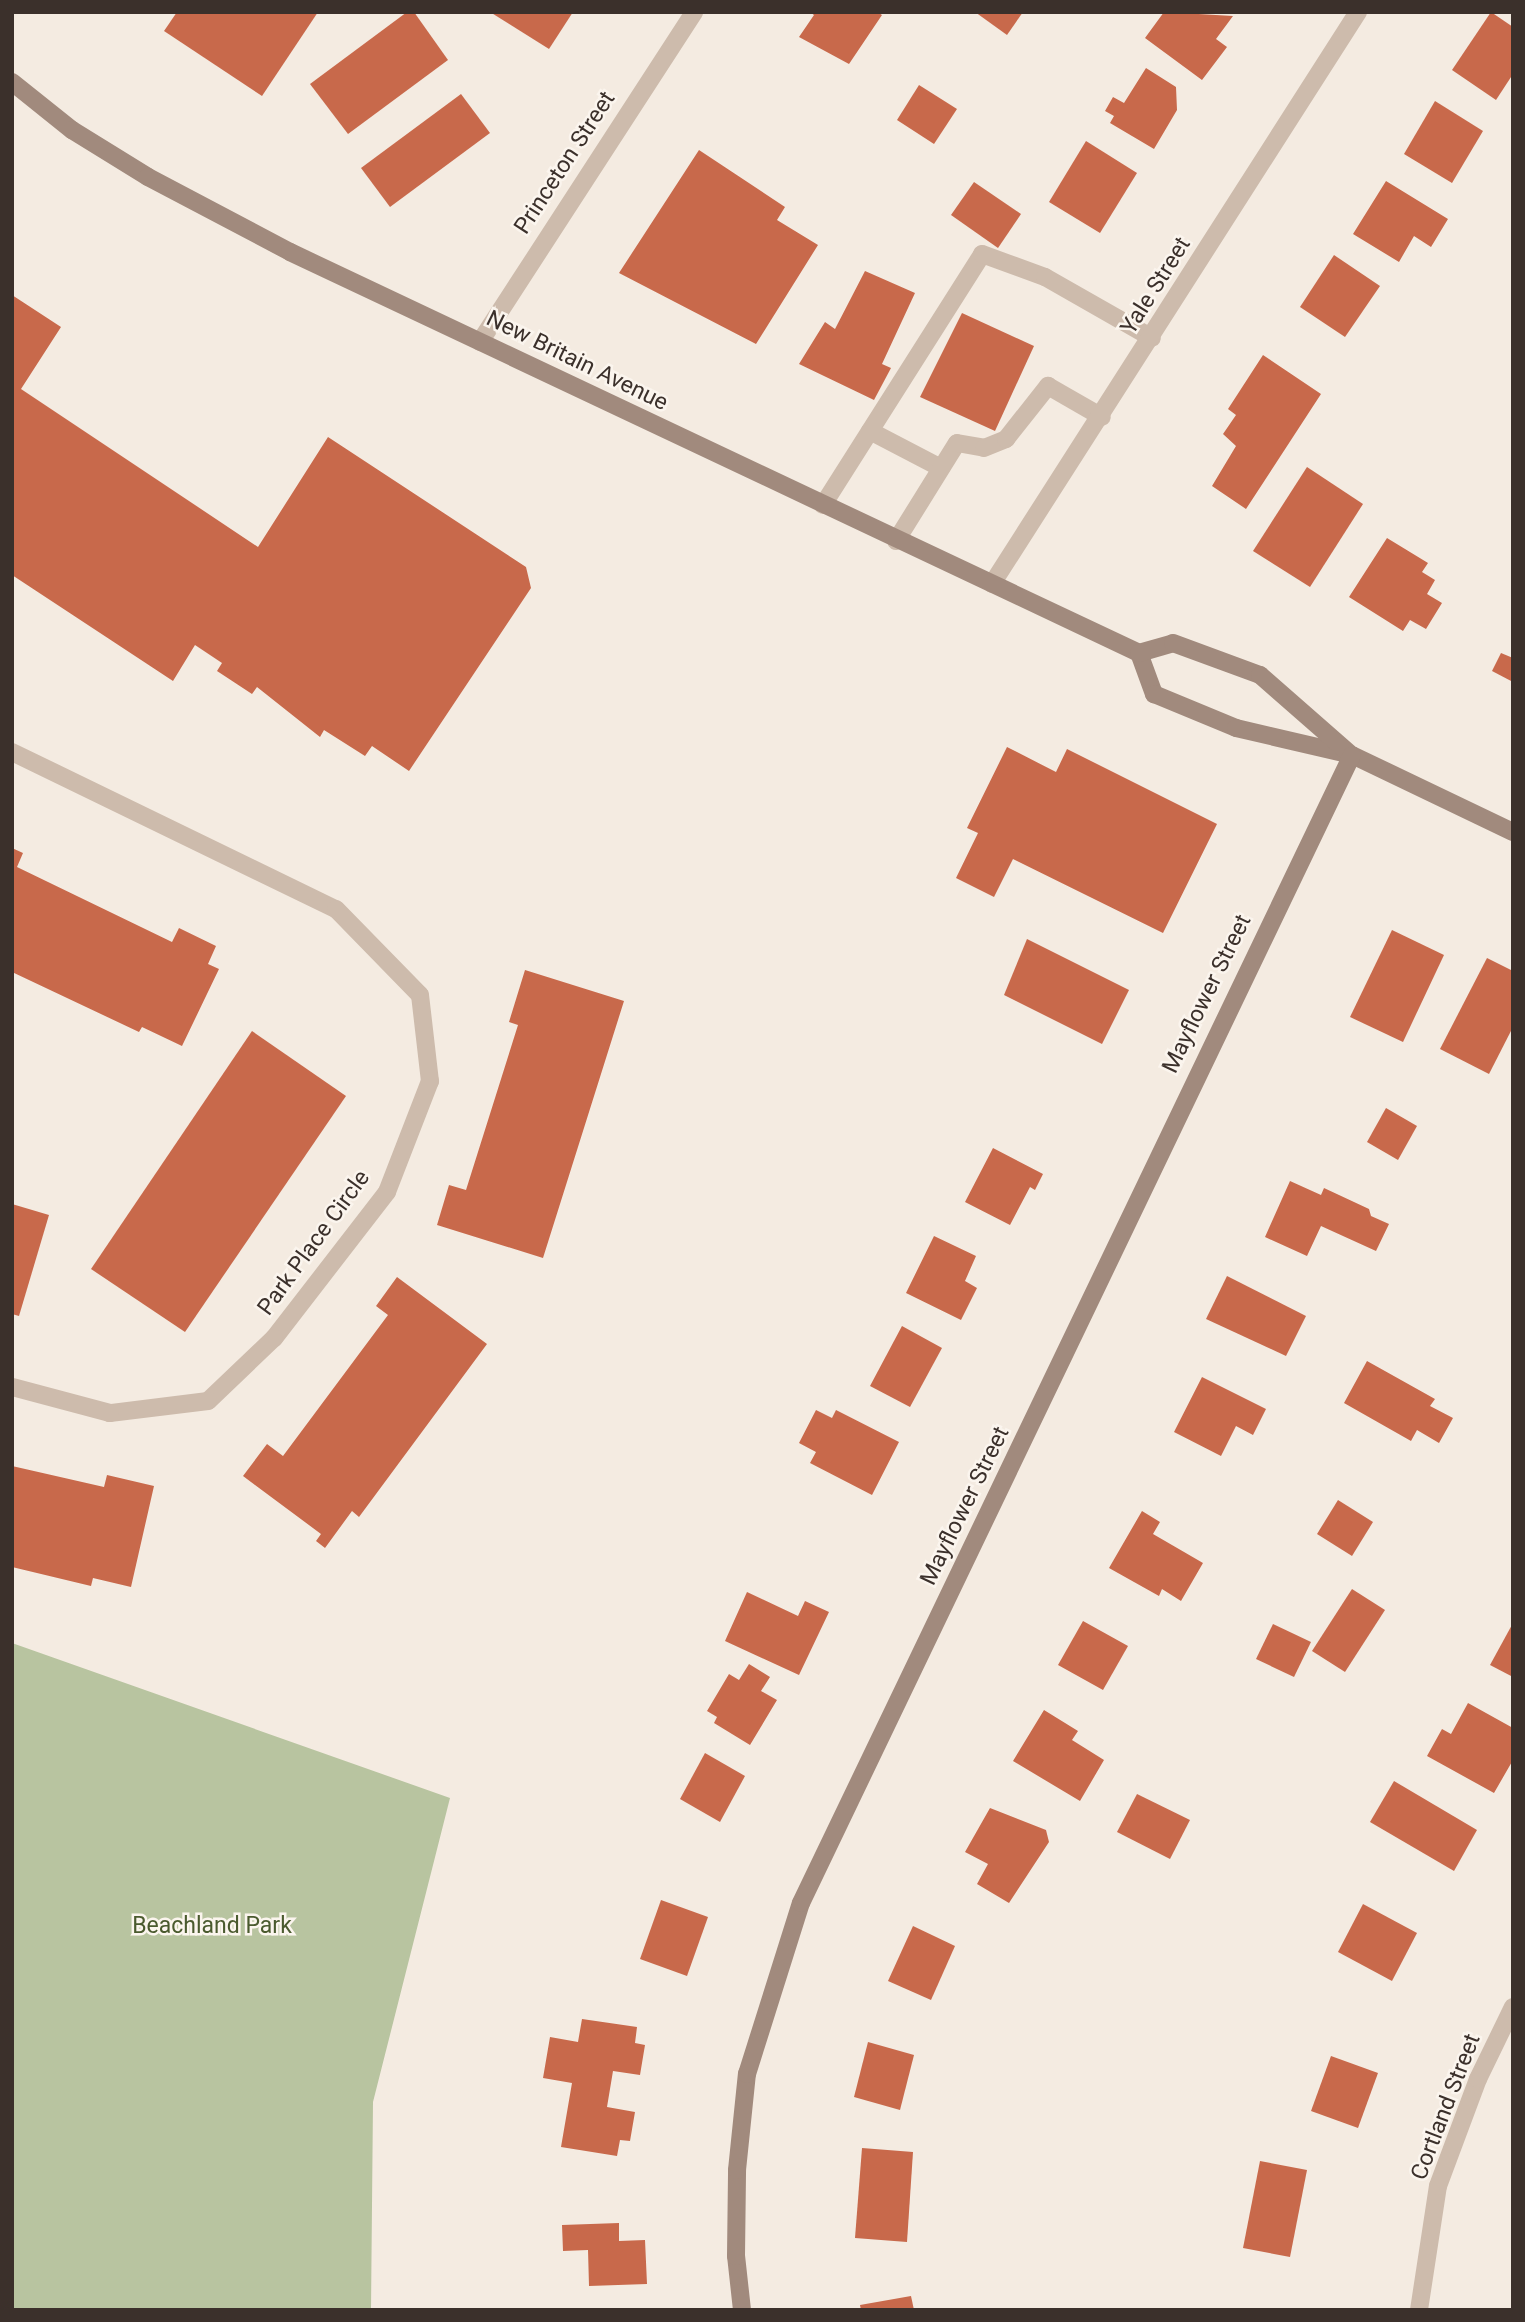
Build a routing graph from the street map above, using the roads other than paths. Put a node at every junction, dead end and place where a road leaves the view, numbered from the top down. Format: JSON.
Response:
{"nodes":[{"id":1,"x":694,"y":12,"type":"edge"},
{"id":2,"x":1358,"y":12,"type":"edge"},
{"id":3,"x":12,"y":82,"type":"edge"},
{"id":4,"x":1152,"y":338,"type":"junction"},
{"id":5,"x":480,"y":342,"type":"junction"},
{"id":6,"x":1102,"y":417,"type":"junction"},
{"id":7,"x":870,"y":431,"type":"junction"},
{"id":8,"x":942,"y":468,"type":"junction"},
{"id":9,"x":822,"y":505,"type":"junction"},
{"id":10,"x":896,"y":541,"type":"junction"},
{"id":11,"x":992,"y":584,"type":"junction"},
{"id":12,"x":1139,"y":653,"type":"junction"},
{"id":13,"x":12,"y":752,"type":"edge"},
{"id":14,"x":1352,"y":755,"type":"junction"},
{"id":15,"x":1513,"y":832,"type":"edge"},
{"id":16,"x":12,"y":1387,"type":"edge"},
{"id":17,"x":1513,"y":2007,"type":"edge"},
{"id":18,"x":742,"y":2310,"type":"edge"},
{"id":19,"x":1419,"y":2310,"type":"edge"}],
"edges":[{"from":1,"to":5,"type":"street","name":"Princeton Street"},
{"from":2,"to":4,"type":"street","name":"Yale Street"},
{"from":3,"to":5,"type":"main road","name":"New Britain Avenue"},
{"from":4,"to":6,"type":"street","name":"Yale Street"},
{"from":4,"to":7,"type":"street"},
{"from":5,"to":9,"type":"main road","name":"New Britain Avenue"},
{"from":6,"to":8,"type":"street"},
{"from":6,"to":11,"type":"street","name":"Yale Street"},
{"from":7,"to":8,"type":"street"},
{"from":7,"to":9,"type":"street"},
{"from":8,"to":10,"type":"street"},
{"from":9,"to":10,"type":"main road","name":"New Britain Avenue"},
{"from":10,"to":11,"type":"main road","name":"New Britain Avenue"},
{"from":11,"to":12,"type":"main road","name":"New Britain Avenue"},
{"from":12,"to":14,"type":"main road"},
{"from":12,"to":14,"type":"main road"},
{"from":13,"to":16,"type":"street","name":"Park Place Circle"},
{"from":14,"to":15,"type":"main road"},
{"from":14,"to":18,"type":"main road","name":"Mayflower Street"},
{"from":17,"to":19,"type":"street","name":"Cortland Street"}]}
